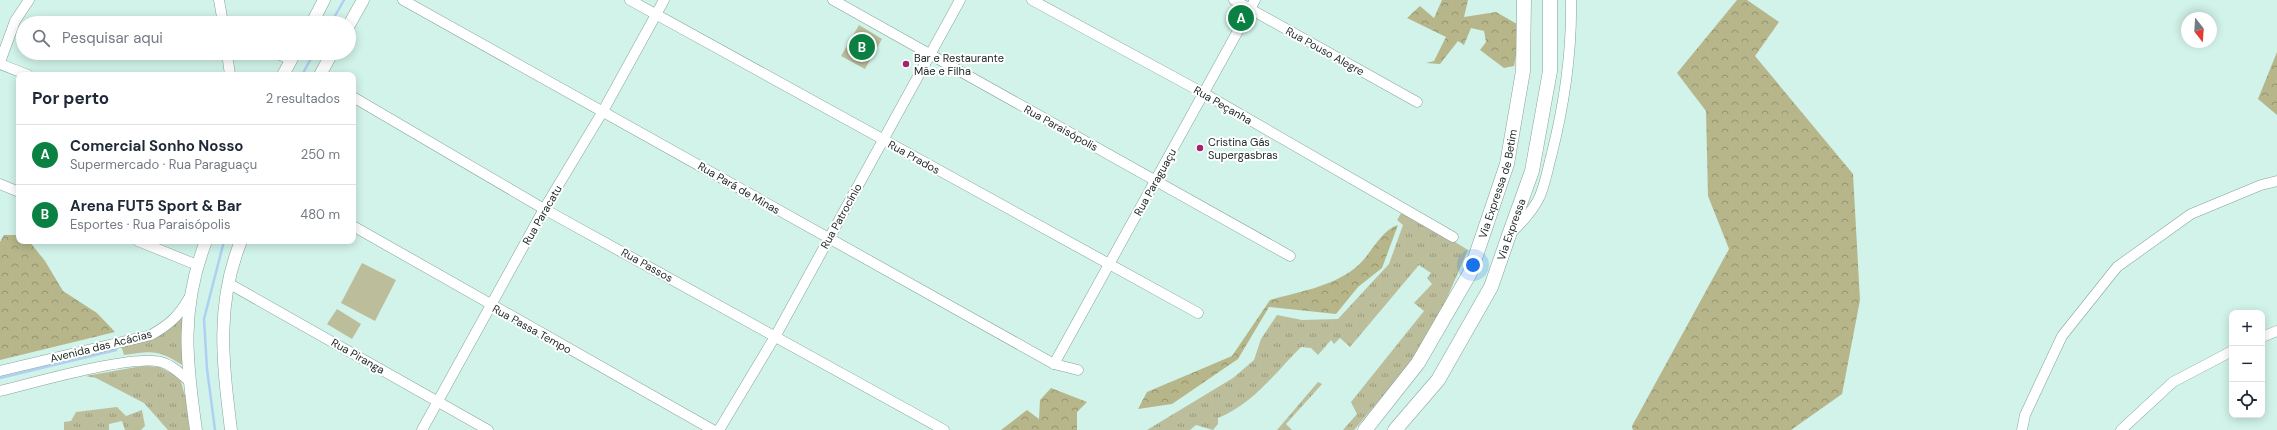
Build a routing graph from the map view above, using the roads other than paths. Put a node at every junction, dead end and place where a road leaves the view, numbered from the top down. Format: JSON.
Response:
{"nodes":[{"id":1,"x":29,"y":0,"type":"edge"},
{"id":2,"x":219,"y":0,"type":"edge"},
{"id":3,"x":324,"y":0,"type":"edge"},
{"id":4,"x":363,"y":0,"type":"edge"},
{"id":5,"x":403,"y":0,"type":"edge"},
{"id":6,"x":630,"y":0,"type":"edge"},
{"id":7,"x":664,"y":0,"type":"edge"},
{"id":8,"x":834,"y":0,"type":"edge"},
{"id":9,"x":960,"y":0,"type":"edge"},
{"id":10,"x":1032,"y":0,"type":"edge"},
{"id":11,"x":1234,"y":0,"type":"edge"},
{"id":12,"x":1524,"y":0,"type":"edge"},
{"id":13,"x":1550,"y":0,"type":"edge"},
{"id":14,"x":1570,"y":0,"type":"edge"},
{"id":15,"x":1252,"y":4,"type":"edge"},
{"id":16,"x":656,"y":14,"type":"junction"},
{"id":17,"x":18,"y":16,"type":"edge"},
{"id":18,"x":222,"y":16,"type":"edge"},
{"id":19,"x":316,"y":16,"type":"edge"},
{"id":20,"x":354,"y":16,"type":"edge"},
{"id":21,"x":16,"y":20,"type":"edge"},
{"id":22,"x":930,"y":55,"type":"junction"},
{"id":23,"x":228,"y":60,"type":"edge"},
{"id":24,"x":291,"y":60,"type":"edge"},
{"id":25,"x":328,"y":60,"type":"edge"},
{"id":26,"x":0,"y":63,"type":"edge"},
{"id":27,"x":21,"y":72,"type":"edge"},
{"id":28,"x":230,"y":72,"type":"edge"},
{"id":29,"x":285,"y":72,"type":"edge"},
{"id":30,"x":322,"y":72,"type":"edge"},
{"id":31,"x":1204,"y":94,"type":"junction"},
{"id":32,"x":356,"y":99,"type":"edge"},
{"id":33,"x":1417,"y":102,"type":"dead end"},
{"id":34,"x":603,"y":112,"type":"junction"},
{"id":35,"x":882,"y":140,"type":"junction"},
{"id":36,"x":1156,"y":181,"type":"junction"},
{"id":37,"x":2277,"y":181,"type":"edge"},
{"id":38,"x":0,"y":184,"type":"edge"},
{"id":39,"x":16,"y":191,"type":"edge"},
{"id":40,"x":544,"y":209,"type":"junction"},
{"id":41,"x":356,"y":228,"type":"edge"},
{"id":42,"x":1509,"y":235,"type":"junction"},
{"id":43,"x":1453,"y":237,"type":"dead end"},
{"id":44,"x":828,"y":239,"type":"junction"},
{"id":45,"x":145,"y":244,"type":"edge"},
{"id":46,"x":205,"y":244,"type":"edge"},
{"id":47,"x":240,"y":244,"type":"edge"},
{"id":48,"x":1290,"y":256,"type":"dead end"},
{"id":49,"x":197,"y":265,"type":"junction"},
{"id":50,"x":1110,"y":266,"type":"junction"},
{"id":51,"x":228,"y":283,"type":"junction"},
{"id":52,"x":189,"y":298,"type":"junction"},
{"id":53,"x":492,"y":306,"type":"junction"},
{"id":54,"x":1198,"y":313,"type":"dead end"},
{"id":55,"x":2277,"y":331,"type":"edge"},
{"id":56,"x":776,"y":335,"type":"junction"},
{"id":57,"x":2265,"y":336,"type":"edge"},
{"id":58,"x":2229,"y":353,"type":"edge"},
{"id":59,"x":1054,"y":364,"type":"junction"},
{"id":60,"x":1078,"y":370,"type":"dead end"},
{"id":61,"x":0,"y":371,"type":"edge"},
{"id":62,"x":189,"y":381,"type":"junction"},
{"id":63,"x":0,"y":391,"type":"edge"},
{"id":64,"x":438,"y":401,"type":"junction"},
{"id":65,"x":196,"y":430,"type":"edge"},
{"id":66,"x":231,"y":430,"type":"edge"},
{"id":67,"x":422,"y":430,"type":"edge"},
{"id":68,"x":488,"y":430,"type":"edge"},
{"id":69,"x":713,"y":430,"type":"edge"},
{"id":70,"x":719,"y":430,"type":"edge"},
{"id":71,"x":944,"y":430,"type":"edge"},
{"id":72,"x":1365,"y":430,"type":"edge"},
{"id":73,"x":1395,"y":430,"type":"edge"},
{"id":74,"x":2022,"y":430,"type":"edge"},
{"id":75,"x":2121,"y":430,"type":"edge"}],
"edges":[{"from":1,"to":17,"type":"street"},
{"from":2,"to":18,"type":"street"},
{"from":3,"to":19,"type":"main road"},
{"from":4,"to":20,"type":"main road"},
{"from":5,"to":34,"type":"street","name":"Rua Pará de Minas"},
{"from":6,"to":16,"type":"street","name":"Rua Prados"},
{"from":7,"to":16,"type":"street","name":"Rua Paracatu"},
{"from":8,"to":22,"type":"street","name":"Rua Paraisópolis"},
{"from":9,"to":22,"type":"street","name":"Rua Patrocínio"},
{"from":10,"to":31,"type":"street","name":"Rua Peçanha"},
{"from":11,"to":15,"type":"street","name":"Rua Pouso Alegre"},
{"from":12,"to":72,"type":"highway","name":"Via Expressa de Betim"},
{"from":13,"to":42,"type":"highway","name":"Via Expressa"},
{"from":14,"to":42,"type":"street"},
{"from":15,"to":31,"type":"street","name":"Rua Paraguaçu"},
{"from":15,"to":33,"type":"street","name":"Rua Pouso Alegre"},
{"from":16,"to":34,"type":"street","name":"Rua Paracatu"},
{"from":16,"to":35,"type":"street","name":"Rua Prados"},
{"from":21,"to":26,"type":"street"},
{"from":22,"to":35,"type":"street","name":"Rua Patrocínio"},
{"from":22,"to":36,"type":"street","name":"Rua Paraisópolis"},
{"from":23,"to":28,"type":"street"},
{"from":24,"to":29,"type":"main road"},
{"from":25,"to":30,"type":"main road"},
{"from":26,"to":27,"type":"street"},
{"from":31,"to":36,"type":"street","name":"Rua Paraguaçu"},
{"from":31,"to":43,"type":"street","name":"Rua Peçanha"},
{"from":32,"to":40,"type":"street","name":"Rua Passos"},
{"from":34,"to":40,"type":"street","name":"Rua Paracatu"},
{"from":34,"to":44,"type":"street","name":"Rua Pará de Minas"},
{"from":35,"to":44,"type":"street","name":"Rua Patrocínio"},
{"from":35,"to":50,"type":"street","name":"Rua Prados"},
{"from":36,"to":48,"type":"street","name":"Rua Paraisópolis"},
{"from":36,"to":50,"type":"street","name":"Rua Paraguaçu"},
{"from":37,"to":74,"type":"street"},
{"from":38,"to":39,"type":"street"},
{"from":40,"to":53,"type":"street","name":"Rua Paracatu"},
{"from":40,"to":56,"type":"street","name":"Rua Passos"},
{"from":41,"to":53,"type":"street","name":"Rua Passa Tempo"},
{"from":42,"to":73,"type":"highway","name":"Via Expressa"},
{"from":44,"to":56,"type":"street","name":"Rua Patrocínio"},
{"from":44,"to":59,"type":"street","name":"Rua Pará de Minas"},
{"from":45,"to":49,"type":"street"},
{"from":46,"to":49,"type":"main road"},
{"from":47,"to":51,"type":"main road"},
{"from":49,"to":52,"type":"main road"},
{"from":50,"to":54,"type":"street","name":"Rua Prados"},
{"from":50,"to":59,"type":"street","name":"Rua Paraguaçu"},
{"from":51,"to":64,"type":"street","name":"Rua Piranga"},
{"from":51,"to":66,"type":"main road"},
{"from":52,"to":61,"type":"street","name":"Avenida das Acácias"},
{"from":52,"to":62,"type":"main road"},
{"from":53,"to":64,"type":"street","name":"Rua Paracatu"},
{"from":53,"to":69,"type":"street","name":"Rua Passa Tempo"},
{"from":55,"to":57,"type":"street"},
{"from":56,"to":70,"type":"street","name":"Rua Patrocínio"},
{"from":56,"to":71,"type":"street","name":"Rua Passos"},
{"from":58,"to":75,"type":"street"},
{"from":59,"to":60,"type":"street","name":"Rua Pará de Minas"},
{"from":62,"to":63,"type":"street","name":"Avenida das Acácias"},
{"from":62,"to":65,"type":"main road"},
{"from":64,"to":67,"type":"street","name":"Rua Paracatu"},
{"from":64,"to":68,"type":"street","name":"Rua Piranga"}]}
